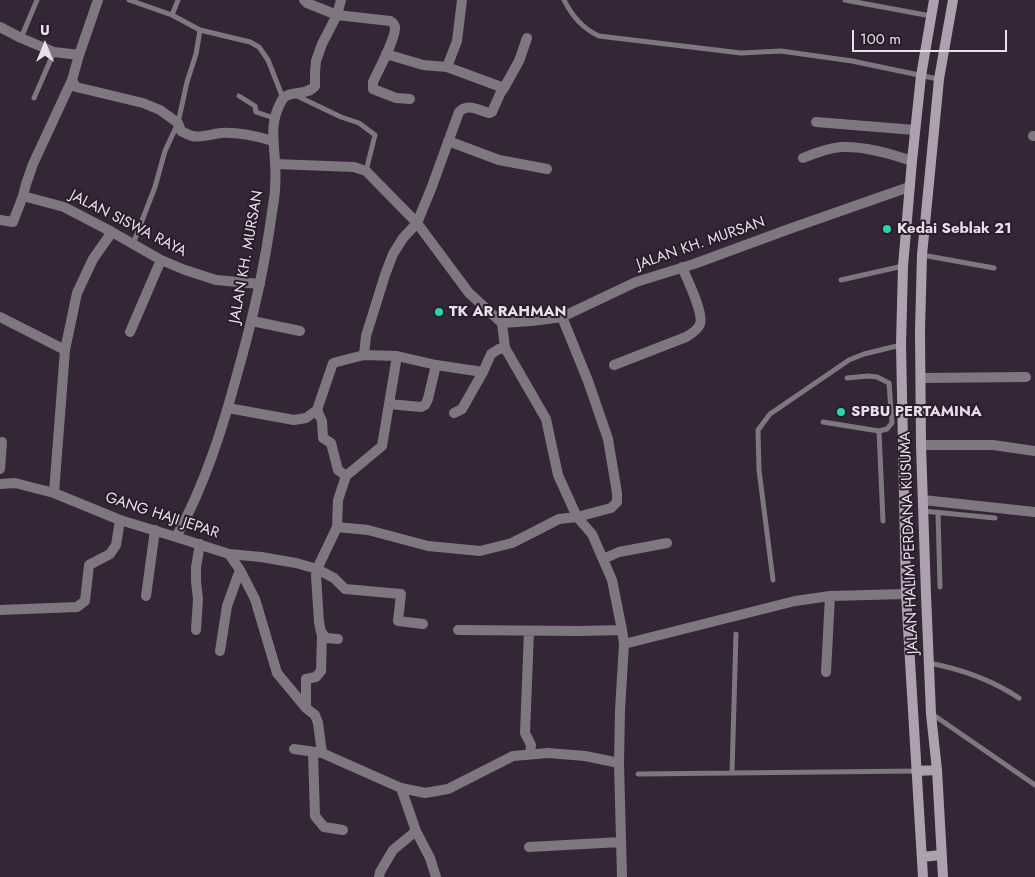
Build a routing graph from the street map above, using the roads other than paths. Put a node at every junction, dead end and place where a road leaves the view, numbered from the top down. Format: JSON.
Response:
{"nodes":[{"id":1,"x":37,"y":0,"type":"edge"},
{"id":2,"x":98,"y":0,"type":"edge"},
{"id":3,"x":129,"y":0,"type":"edge"},
{"id":4,"x":178,"y":0,"type":"edge"},
{"id":5,"x":304,"y":0,"type":"edge"},
{"id":6,"x":341,"y":0,"type":"edge"},
{"id":7,"x":462,"y":0,"type":"edge"},
{"id":8,"x":564,"y":0,"type":"edge"},
{"id":9,"x":845,"y":0,"type":"edge"},
{"id":10,"x":934,"y":0,"type":"edge"},
{"id":11,"x":953,"y":0,"type":"edge"},
{"id":12,"x":172,"y":15,"type":"junction"},
{"id":13,"x":337,"y":15,"type":"junction"},
{"id":14,"x":931,"y":16,"type":"junction"},
{"id":15,"x":0,"y":27,"type":"edge"},
{"id":16,"x":200,"y":30,"type":"junction"},
{"id":17,"x":21,"y":38,"type":"junction"},
{"id":18,"x":528,"y":38,"type":"dead end"},
{"id":19,"x":54,"y":52,"type":"junction"},
{"id":20,"x":386,"y":54,"type":"junction"},
{"id":21,"x":79,"y":55,"type":"junction"},
{"id":22,"x":446,"y":67,"type":"junction"},
{"id":23,"x":921,"y":76,"type":"junction"},
{"id":24,"x":72,"y":80,"type":"junction"},
{"id":25,"x":939,"y":80,"type":"junction"},
{"id":26,"x":504,"y":88,"type":"junction"},
{"id":27,"x":239,"y":96,"type":"dead end"},
{"id":28,"x":287,"y":96,"type":"junction"},
{"id":29,"x":34,"y":98,"type":"dead end"},
{"id":30,"x":410,"y":99,"type":"dead end"},
{"id":31,"x":274,"y":118,"type":"junction"},
{"id":32,"x":816,"y":122,"type":"dead end"},
{"id":33,"x":178,"y":123,"type":"junction"},
{"id":34,"x":915,"y":130,"type":"junction"},
{"id":35,"x":273,"y":141,"type":"junction"},
{"id":36,"x":448,"y":141,"type":"junction"},
{"id":37,"x":803,"y":158,"type":"dead end"},
{"id":38,"x":912,"y":160,"type":"junction"},
{"id":39,"x":275,"y":164,"type":"junction"},
{"id":40,"x":547,"y":169,"type":"dead end"},
{"id":41,"x":366,"y":171,"type":"junction"},
{"id":42,"x":909,"y":187,"type":"junction"},
{"id":43,"x":23,"y":196,"type":"junction"},
{"id":44,"x":0,"y":220,"type":"edge"},
{"id":45,"x":417,"y":223,"type":"junction"},
{"id":46,"x":112,"y":232,"type":"junction"},
{"id":47,"x":133,"y":244,"type":"junction"},
{"id":48,"x":922,"y":255,"type":"junction"},
{"id":49,"x":161,"y":260,"type":"junction"},
{"id":50,"x":903,"y":266,"type":"junction"},
{"id":51,"x":682,"y":268,"type":"junction"},
{"id":52,"x":994,"y":268,"type":"dead end"},
{"id":53,"x":841,"y":280,"type":"dead end"},
{"id":54,"x":260,"y":284,"type":"junction"},
{"id":55,"x":0,"y":317,"type":"edge"},
{"id":56,"x":562,"y":317,"type":"junction"},
{"id":57,"x":252,"y":321,"type":"junction"},
{"id":58,"x":502,"y":323,"type":"junction"},
{"id":59,"x":300,"y":331,"type":"dead end"},
{"id":60,"x":130,"y":332,"type":"dead end"},
{"id":61,"x":901,"y":346,"type":"junction"},
{"id":62,"x":506,"y":348,"type":"junction"},
{"id":63,"x":65,"y":350,"type":"junction"},
{"id":64,"x":364,"y":355,"type":"junction"},
{"id":65,"x":397,"y":356,"type":"junction"},
{"id":66,"x":436,"y":364,"type":"junction"},
{"id":67,"x":614,"y":365,"type":"dead end"},
{"id":68,"x":483,"y":372,"type":"junction"},
{"id":69,"x":1026,"y":377,"type":"dead end"},
{"id":70,"x":847,"y":378,"type":"dead end"},
{"id":71,"x":921,"y":378,"type":"junction"},
{"id":72,"x":902,"y":381,"type":"junction"},
{"id":73,"x":888,"y":382,"type":"junction"},
{"id":74,"x":389,"y":404,"type":"junction"},
{"id":75,"x":228,"y":408,"type":"junction"},
{"id":76,"x":317,"y":410,"type":"junction"},
{"id":77,"x":454,"y":414,"type":"dead end"},
{"id":78,"x":823,"y":422,"type":"dead end"},
{"id":79,"x":897,"y":424,"type":"junction"},
{"id":80,"x":879,"y":431,"type":"junction"},
{"id":81,"x":2,"y":442,"type":"dead end"},
{"id":82,"x":921,"y":445,"type":"junction"},
{"id":83,"x":1035,"y":451,"type":"edge"},
{"id":84,"x":0,"y":469,"type":"edge"},
{"id":85,"x":346,"y":476,"type":"junction"},
{"id":86,"x":0,"y":484,"type":"edge"},
{"id":87,"x":54,"y":494,"type":"junction"},
{"id":88,"x":923,"y":505,"type":"junction"},
{"id":89,"x":938,"y":512,"type":"junction"},
{"id":90,"x":1035,"y":512,"type":"edge"},
{"id":91,"x":577,"y":517,"type":"junction"},
{"id":92,"x":995,"y":518,"type":"dead end"},
{"id":93,"x":120,"y":520,"type":"junction"},
{"id":94,"x":883,"y":521,"type":"dead end"},
{"id":95,"x":337,"y":527,"type":"junction"},
{"id":96,"x":155,"y":530,"type":"junction"},
{"id":97,"x":176,"y":536,"type":"junction"},
{"id":98,"x":667,"y":543,"type":"dead end"},
{"id":99,"x":924,"y":543,"type":"junction"},
{"id":100,"x":200,"y":544,"type":"junction"},
{"id":101,"x":938,"y":544,"type":"junction"},
{"id":102,"x":229,"y":554,"type":"junction"},
{"id":103,"x":603,"y":558,"type":"junction"},
{"id":104,"x":318,"y":569,"type":"junction"},
{"id":105,"x":240,"y":570,"type":"junction"},
{"id":106,"x":925,"y":574,"type":"junction"},
{"id":107,"x":939,"y":574,"type":"junction"},
{"id":108,"x":772,"y":580,"type":"dead end"},
{"id":109,"x":940,"y":587,"type":"dead end"},
{"id":110,"x":906,"y":594,"type":"junction"},
{"id":111,"x":146,"y":596,"type":"dead end"},
{"id":112,"x":830,"y":596,"type":"junction"},
{"id":113,"x":0,"y":610,"type":"edge"},
{"id":114,"x":423,"y":624,"type":"dead end"},
{"id":115,"x":196,"y":630,"type":"dead end"},
{"id":116,"x":458,"y":630,"type":"dead end"},
{"id":117,"x":622,"y":630,"type":"junction"},
{"id":118,"x":529,"y":631,"type":"junction"},
{"id":119,"x":322,"y":634,"type":"junction"},
{"id":120,"x":736,"y":634,"type":"dead end"},
{"id":121,"x":338,"y":639,"type":"dead end"},
{"id":122,"x":624,"y":644,"type":"junction"},
{"id":123,"x":220,"y":651,"type":"dead end"},
{"id":124,"x":929,"y":663,"type":"junction"},
{"id":125,"x":826,"y":672,"type":"dead end"},
{"id":126,"x":1019,"y":698,"type":"dead end"},
{"id":127,"x":306,"y":708,"type":"junction"},
{"id":128,"x":931,"y":714,"type":"junction"},
{"id":129,"x":294,"y":749,"type":"dead end"},
{"id":130,"x":317,"y":752,"type":"junction"},
{"id":131,"x":530,"y":754,"type":"junction"},
{"id":132,"x":619,"y":763,"type":"junction"},
{"id":133,"x":936,"y":770,"type":"junction"},
{"id":134,"x":916,"y":771,"type":"junction"},
{"id":135,"x":732,"y":773,"type":"junction"},
{"id":136,"x":638,"y":774,"type":"dead end"},
{"id":137,"x":1035,"y":785,"type":"edge"},
{"id":138,"x":401,"y":788,"type":"junction"},
{"id":139,"x":343,"y":830,"type":"dead end"},
{"id":140,"x":416,"y":831,"type":"junction"},
{"id":141,"x":622,"y":842,"type":"junction"},
{"id":142,"x":529,"y":847,"type":"dead end"},
{"id":143,"x":941,"y":855,"type":"junction"},
{"id":144,"x":922,"y":857,"type":"junction"},
{"id":145,"x":379,"y":877,"type":"edge"},
{"id":146,"x":436,"y":877,"type":"edge"},
{"id":147,"x":622,"y":877,"type":"edge"},
{"id":148,"x":923,"y":877,"type":"edge"},
{"id":149,"x":943,"y":877,"type":"edge"}],
"edges":[{"from":1,"to":17,"type":"lane"},
{"from":2,"to":21,"type":"street"},
{"from":3,"to":12,"type":"lane"},
{"from":4,"to":12,"type":"lane"},
{"from":5,"to":13,"type":"street"},
{"from":6,"to":13,"type":"street"},
{"from":7,"to":22,"type":"street"},
{"from":8,"to":23,"type":"lane"},
{"from":9,"to":14,"type":"lane"},
{"from":10,"to":14,"type":"main road","name":"JALAN HALIM PERDANA KUSUMA"},
{"from":11,"to":25,"type":"main road","name":"JALAN HALIM PERDANA KUSUMA"},
{"from":12,"to":16,"type":"lane"},
{"from":13,"to":20,"type":"street"},
{"from":13,"to":28,"type":"street"},
{"from":14,"to":23,"type":"main road","name":"JALAN HALIM PERDANA KUSUMA"},
{"from":15,"to":17,"type":"street"},
{"from":16,"to":28,"type":"lane"},
{"from":16,"to":33,"type":"lane"},
{"from":17,"to":19,"type":"street"},
{"from":18,"to":26,"type":"street"},
{"from":19,"to":21,"type":"street"},
{"from":19,"to":29,"type":"lane"},
{"from":20,"to":22,"type":"street"},
{"from":20,"to":30,"type":"street"},
{"from":21,"to":24,"type":"street"},
{"from":22,"to":26,"type":"street"},
{"from":23,"to":25,"type":"lane"},
{"from":23,"to":34,"type":"main road","name":"JALAN HALIM PERDANA KUSUMA"},
{"from":24,"to":33,"type":"street"},
{"from":24,"to":43,"type":"street"},
{"from":25,"to":48,"type":"main road","name":"JALAN HALIM PERDANA KUSUMA"},
{"from":26,"to":36,"type":"street"},
{"from":27,"to":31,"type":"lane"},
{"from":28,"to":31,"type":"street","name":"JALAN KH. MURSAN"},
{"from":28,"to":41,"type":"lane"},
{"from":31,"to":35,"type":"street","name":"JALAN KH. MURSAN"},
{"from":32,"to":34,"type":"street"},
{"from":33,"to":35,"type":"street"},
{"from":33,"to":47,"type":"lane"},
{"from":34,"to":38,"type":"main road","name":"JALAN HALIM PERDANA KUSUMA"},
{"from":35,"to":39,"type":"street","name":"JALAN KH. MURSAN"},
{"from":36,"to":40,"type":"street"},
{"from":36,"to":45,"type":"street"},
{"from":37,"to":38,"type":"street"},
{"from":38,"to":42,"type":"main road","name":"JALAN HALIM PERDANA KUSUMA"},
{"from":39,"to":41,"type":"street"},
{"from":39,"to":54,"type":"street","name":"JALAN KH. MURSAN"},
{"from":41,"to":45,"type":"street"},
{"from":42,"to":50,"type":"main road","name":"JALAN HALIM PERDANA KUSUMA"},
{"from":42,"to":51,"type":"street","name":"JALAN KH. MURSAN"},
{"from":43,"to":44,"type":"street"},
{"from":43,"to":46,"type":"street","name":"JALAN SISWA RAYA"},
{"from":45,"to":58,"type":"street"},
{"from":45,"to":64,"type":"street"},
{"from":46,"to":47,"type":"street","name":"JALAN SISWA RAYA"},
{"from":46,"to":63,"type":"street"},
{"from":47,"to":49,"type":"street","name":"JALAN SISWA RAYA"},
{"from":48,"to":52,"type":"lane"},
{"from":48,"to":71,"type":"main road","name":"JALAN HALIM PERDANA KUSUMA"},
{"from":49,"to":54,"type":"street","name":"JALAN SISWA RAYA"},
{"from":49,"to":60,"type":"street"},
{"from":50,"to":53,"type":"lane"},
{"from":50,"to":61,"type":"main road","name":"JALAN HALIM PERDANA KUSUMA"},
{"from":51,"to":56,"type":"street","name":"JALAN KH. MURSAN"},
{"from":51,"to":67,"type":"street"},
{"from":54,"to":57,"type":"street","name":"JALAN KH. MURSAN"},
{"from":55,"to":63,"type":"street"},
{"from":56,"to":58,"type":"street","name":"JALAN KH. MURSAN"},
{"from":56,"to":91,"type":"street"},
{"from":57,"to":59,"type":"street"},
{"from":57,"to":75,"type":"street","name":"JALAN KH. MURSAN"},
{"from":58,"to":62,"type":"street"},
{"from":61,"to":72,"type":"main road","name":"JALAN HALIM PERDANA KUSUMA"},
{"from":61,"to":108,"type":"lane"},
{"from":62,"to":68,"type":"street"},
{"from":62,"to":91,"type":"street"},
{"from":63,"to":87,"type":"street"},
{"from":64,"to":65,"type":"street"},
{"from":64,"to":76,"type":"street"},
{"from":65,"to":66,"type":"street"},
{"from":65,"to":74,"type":"street"},
{"from":66,"to":68,"type":"street"},
{"from":66,"to":74,"type":"street"},
{"from":68,"to":77,"type":"street"},
{"from":69,"to":71,"type":"street"},
{"from":70,"to":73,"type":"lane"},
{"from":71,"to":82,"type":"main road","name":"JALAN HALIM PERDANA KUSUMA"},
{"from":72,"to":73,"type":"lane"},
{"from":72,"to":79,"type":"main road","name":"JALAN HALIM PERDANA KUSUMA"},
{"from":73,"to":79,"type":"lane"},
{"from":74,"to":85,"type":"street"},
{"from":75,"to":76,"type":"street"},
{"from":75,"to":97,"type":"street","name":"JALAN KH. MURSAN"},
{"from":76,"to":85,"type":"street"},
{"from":78,"to":80,"type":"lane"},
{"from":79,"to":80,"type":"lane"},
{"from":79,"to":110,"type":"main road","name":"JALAN HALIM PERDANA KUSUMA"},
{"from":80,"to":94,"type":"lane"},
{"from":81,"to":84,"type":"street"},
{"from":82,"to":83,"type":"street"},
{"from":82,"to":88,"type":"main road","name":"JALAN HALIM PERDANA KUSUMA"},
{"from":85,"to":95,"type":"street"},
{"from":86,"to":87,"type":"street","name":"GANG HAJI JEPAR"},
{"from":87,"to":93,"type":"street","name":"GANG HAJI JEPAR"},
{"from":88,"to":89,"type":"lane"},
{"from":88,"to":90,"type":"street"},
{"from":88,"to":99,"type":"main road","name":"JALAN HALIM PERDANA KUSUMA"},
{"from":89,"to":92,"type":"lane"},
{"from":89,"to":101,"type":"lane"},
{"from":91,"to":95,"type":"street"},
{"from":91,"to":103,"type":"street"},
{"from":93,"to":96,"type":"street","name":"GANG HAJI JEPAR"},
{"from":93,"to":113,"type":"street"},
{"from":95,"to":104,"type":"street"},
{"from":96,"to":97,"type":"street","name":"GANG HAJI JEPAR"},
{"from":96,"to":111,"type":"street"},
{"from":97,"to":100,"type":"street","name":"GANG HAJI JEPAR"},
{"from":98,"to":103,"type":"street"},
{"from":99,"to":101,"type":"lane"},
{"from":99,"to":106,"type":"main road","name":"JALAN HALIM PERDANA KUSUMA"},
{"from":100,"to":102,"type":"street","name":"GANG HAJI JEPAR"},
{"from":100,"to":115,"type":"street"},
{"from":101,"to":107,"type":"lane"},
{"from":102,"to":104,"type":"street","name":"GANG HAJI JEPAR"},
{"from":102,"to":105,"type":"street"},
{"from":103,"to":117,"type":"street"},
{"from":104,"to":114,"type":"street","name":"GANG HAJI JEPAR"},
{"from":104,"to":119,"type":"street"},
{"from":105,"to":123,"type":"street"},
{"from":105,"to":127,"type":"street"},
{"from":106,"to":107,"type":"lane"},
{"from":106,"to":124,"type":"main road","name":"JALAN HALIM PERDANA KUSUMA"},
{"from":107,"to":109,"type":"lane"},
{"from":110,"to":112,"type":"street"},
{"from":110,"to":134,"type":"main road","name":"JALAN HALIM PERDANA KUSUMA"},
{"from":112,"to":122,"type":"street"},
{"from":112,"to":125,"type":"street"},
{"from":116,"to":118,"type":"street"},
{"from":117,"to":118,"type":"street"},
{"from":117,"to":122,"type":"street"},
{"from":118,"to":131,"type":"street"},
{"from":119,"to":121,"type":"street"},
{"from":119,"to":127,"type":"street"},
{"from":120,"to":135,"type":"lane"},
{"from":122,"to":132,"type":"street"},
{"from":124,"to":126,"type":"lane"},
{"from":124,"to":128,"type":"main road","name":"JALAN HALIM PERDANA KUSUMA"},
{"from":127,"to":130,"type":"street"},
{"from":128,"to":133,"type":"main road","name":"JALAN HALIM PERDANA KUSUMA"},
{"from":128,"to":137,"type":"lane"},
{"from":129,"to":130,"type":"street"},
{"from":130,"to":138,"type":"street"},
{"from":130,"to":139,"type":"street"},
{"from":131,"to":132,"type":"street"},
{"from":131,"to":138,"type":"street"},
{"from":132,"to":141,"type":"street"},
{"from":133,"to":134,"type":"main road"},
{"from":133,"to":143,"type":"main road","name":"JALAN HALIM PERDANA KUSUMA"},
{"from":134,"to":135,"type":"lane"},
{"from":134,"to":144,"type":"main road","name":"JALAN HALIM PERDANA KUSUMA"},
{"from":135,"to":136,"type":"lane"},
{"from":138,"to":140,"type":"street"},
{"from":140,"to":145,"type":"street"},
{"from":140,"to":146,"type":"street"},
{"from":141,"to":142,"type":"street"},
{"from":141,"to":147,"type":"street"},
{"from":143,"to":144,"type":"main road"},
{"from":143,"to":149,"type":"main road","name":"JALAN HALIM PERDANA KUSUMA"},
{"from":144,"to":148,"type":"main road","name":"JALAN HALIM PERDANA KUSUMA"}]}
